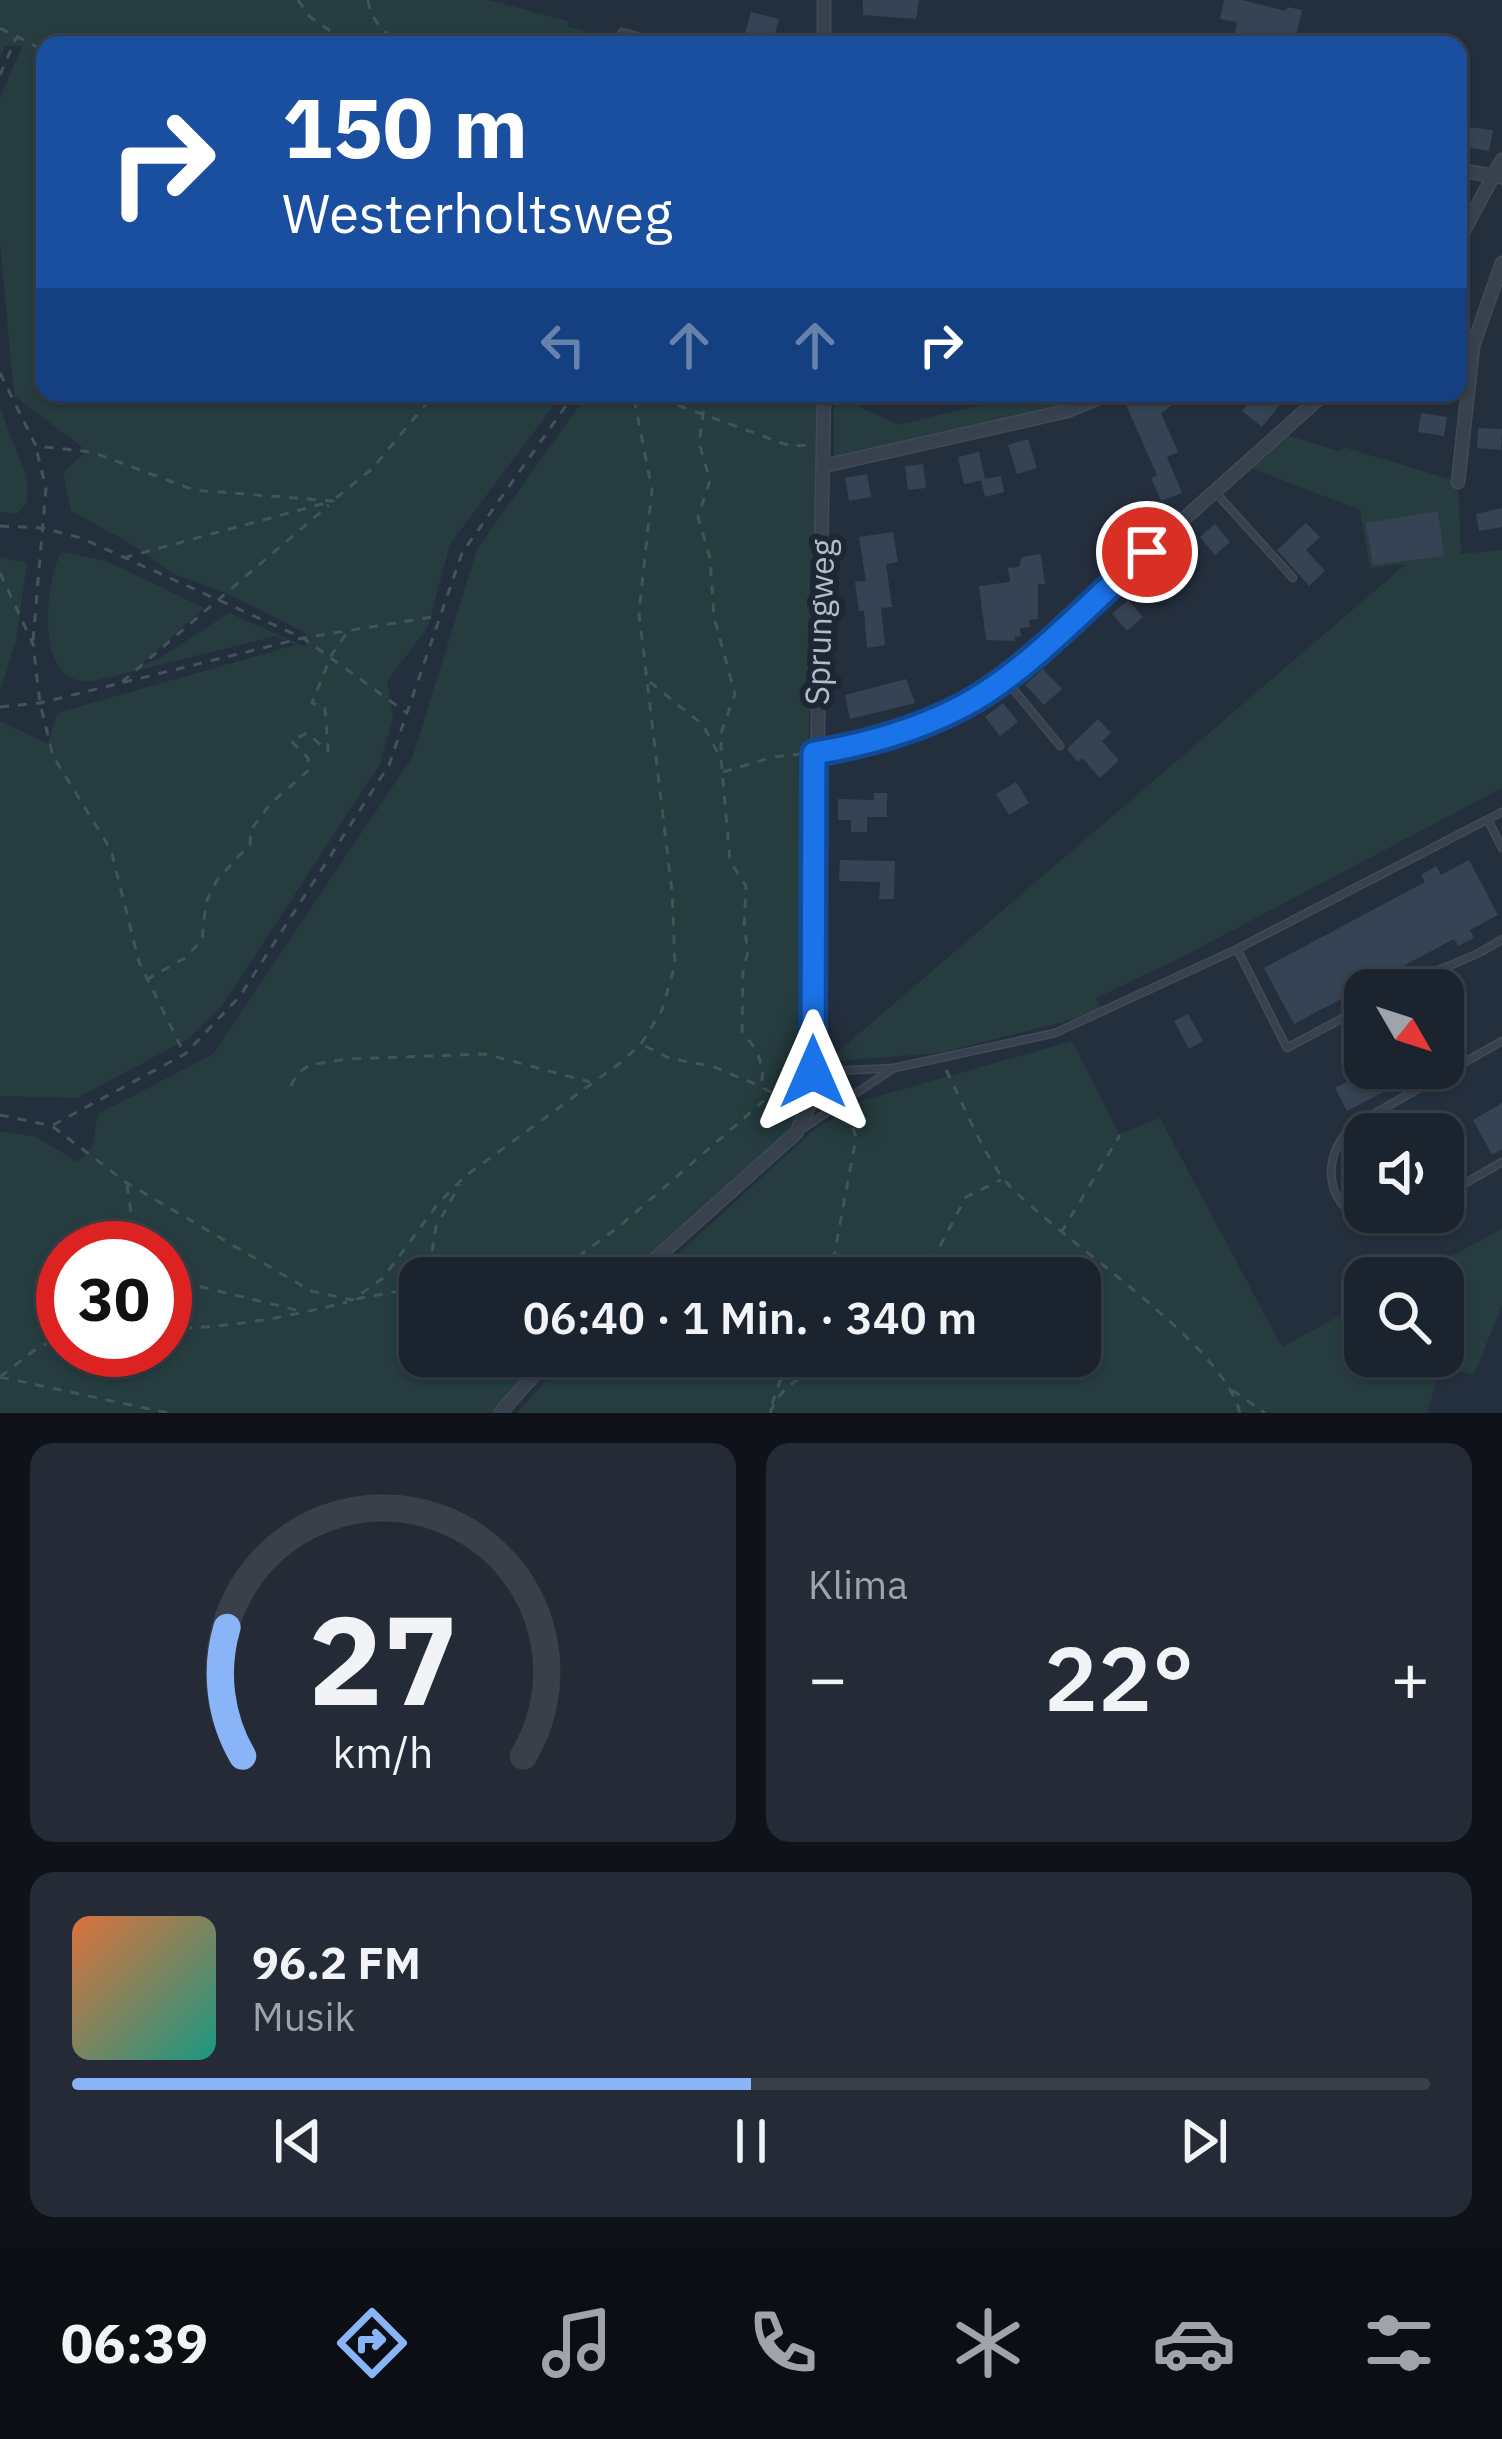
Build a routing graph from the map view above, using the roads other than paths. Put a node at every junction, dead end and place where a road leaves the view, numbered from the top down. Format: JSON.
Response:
{"nodes":[{"id":1,"x":824,"y":0,"type":"edge"},
{"id":2,"x":622,"y":32,"type":"dead end"},
{"id":3,"x":636,"y":36,"type":"edge"},
{"id":4,"x":824,"y":36,"type":"edge"},
{"id":5,"x":1502,"y":160,"type":"edge"},
{"id":6,"x":1467,"y":172,"type":"edge"},
{"id":7,"x":1497,"y":177,"type":"edge"},
{"id":8,"x":1467,"y":226,"type":"edge"},
{"id":9,"x":1502,"y":263,"type":"edge"},
{"id":10,"x":1467,"y":341,"type":"edge"},
{"id":11,"x":1473,"y":346,"type":"junction"},
{"id":12,"x":824,"y":402,"type":"edge"},
{"id":13,"x":1089,"y":402,"type":"edge"},
{"id":14,"x":1315,"y":402,"type":"edge"},
{"id":15,"x":824,"y":466,"type":"junction"},
{"id":16,"x":1459,"y":482,"type":"dead end"},
{"id":17,"x":1214,"y":491,"type":"junction"},
{"id":18,"x":1293,"y":578,"type":"dead end"},
{"id":19,"x":1004,"y":678,"type":"junction"},
{"id":20,"x":1060,"y":746,"type":"dead end"},
{"id":21,"x":814,"y":753,"type":"junction"},
{"id":22,"x":1502,"y":812,"type":"edge"},
{"id":23,"x":1488,"y":820,"type":"junction"},
{"id":24,"x":1502,"y":848,"type":"edge"},
{"id":25,"x":1502,"y":939,"type":"edge"},
{"id":26,"x":1237,"y":949,"type":"junction"},
{"id":27,"x":1434,"y":969,"type":"edge"},
{"id":28,"x":1344,"y":1017,"type":"edge"},
{"id":29,"x":1502,"y":1041,"type":"edge"},
{"id":30,"x":894,"y":1069,"type":"junction"},
{"id":31,"x":813,"y":1075,"type":"junction"},
{"id":32,"x":1376,"y":1113,"type":"edge"},
{"id":33,"x":796,"y":1133,"type":"junction"},
{"id":34,"x":1344,"y":1134,"type":"edge"},
{"id":35,"x":1502,"y":1162,"type":"edge"},
{"id":36,"x":1464,"y":1184,"type":"edge"},
{"id":37,"x":1344,"y":1206,"type":"edge"},
{"id":38,"x":657,"y":1257,"type":"edge"},
{"id":39,"x":532,"y":1377,"type":"edge"},
{"id":40,"x":500,"y":1413,"type":"edge"}],
"edges":[{"from":1,"to":4,"type":"street"},
{"from":2,"to":3,"type":"lane"},
{"from":5,"to":7,"type":"street"},
{"from":6,"to":7,"type":"street"},
{"from":7,"to":8,"type":"street"},
{"from":9,"to":11,"type":"street"},
{"from":10,"to":11,"type":"street"},
{"from":11,"to":16,"type":"street"},
{"from":12,"to":15,"type":"street","name":"Sprungweg"},
{"from":13,"to":15,"type":"street"},
{"from":14,"to":17,"type":"street"},
{"from":15,"to":21,"type":"street","name":"Sprungweg"},
{"from":17,"to":18,"type":"lane"},
{"from":17,"to":19,"type":"street"},
{"from":19,"to":20,"type":"lane"},
{"from":19,"to":21,"type":"street"},
{"from":21,"to":31,"type":"street","name":"Sprungweg"},
{"from":22,"to":23,"type":"lane"},
{"from":23,"to":24,"type":"lane"},
{"from":23,"to":26,"type":"lane"},
{"from":25,"to":27,"type":"lane"},
{"from":26,"to":28,"type":"lane"},
{"from":26,"to":30,"type":"lane"},
{"from":29,"to":32,"type":"lane"},
{"from":30,"to":31,"type":"lane"},
{"from":30,"to":33,"type":"lane"},
{"from":31,"to":33,"type":"street","name":"Sprungweg"},
{"from":33,"to":38,"type":"street"},
{"from":34,"to":37,"type":"lane"},
{"from":35,"to":36,"type":"lane"},
{"from":39,"to":40,"type":"street"}]}
